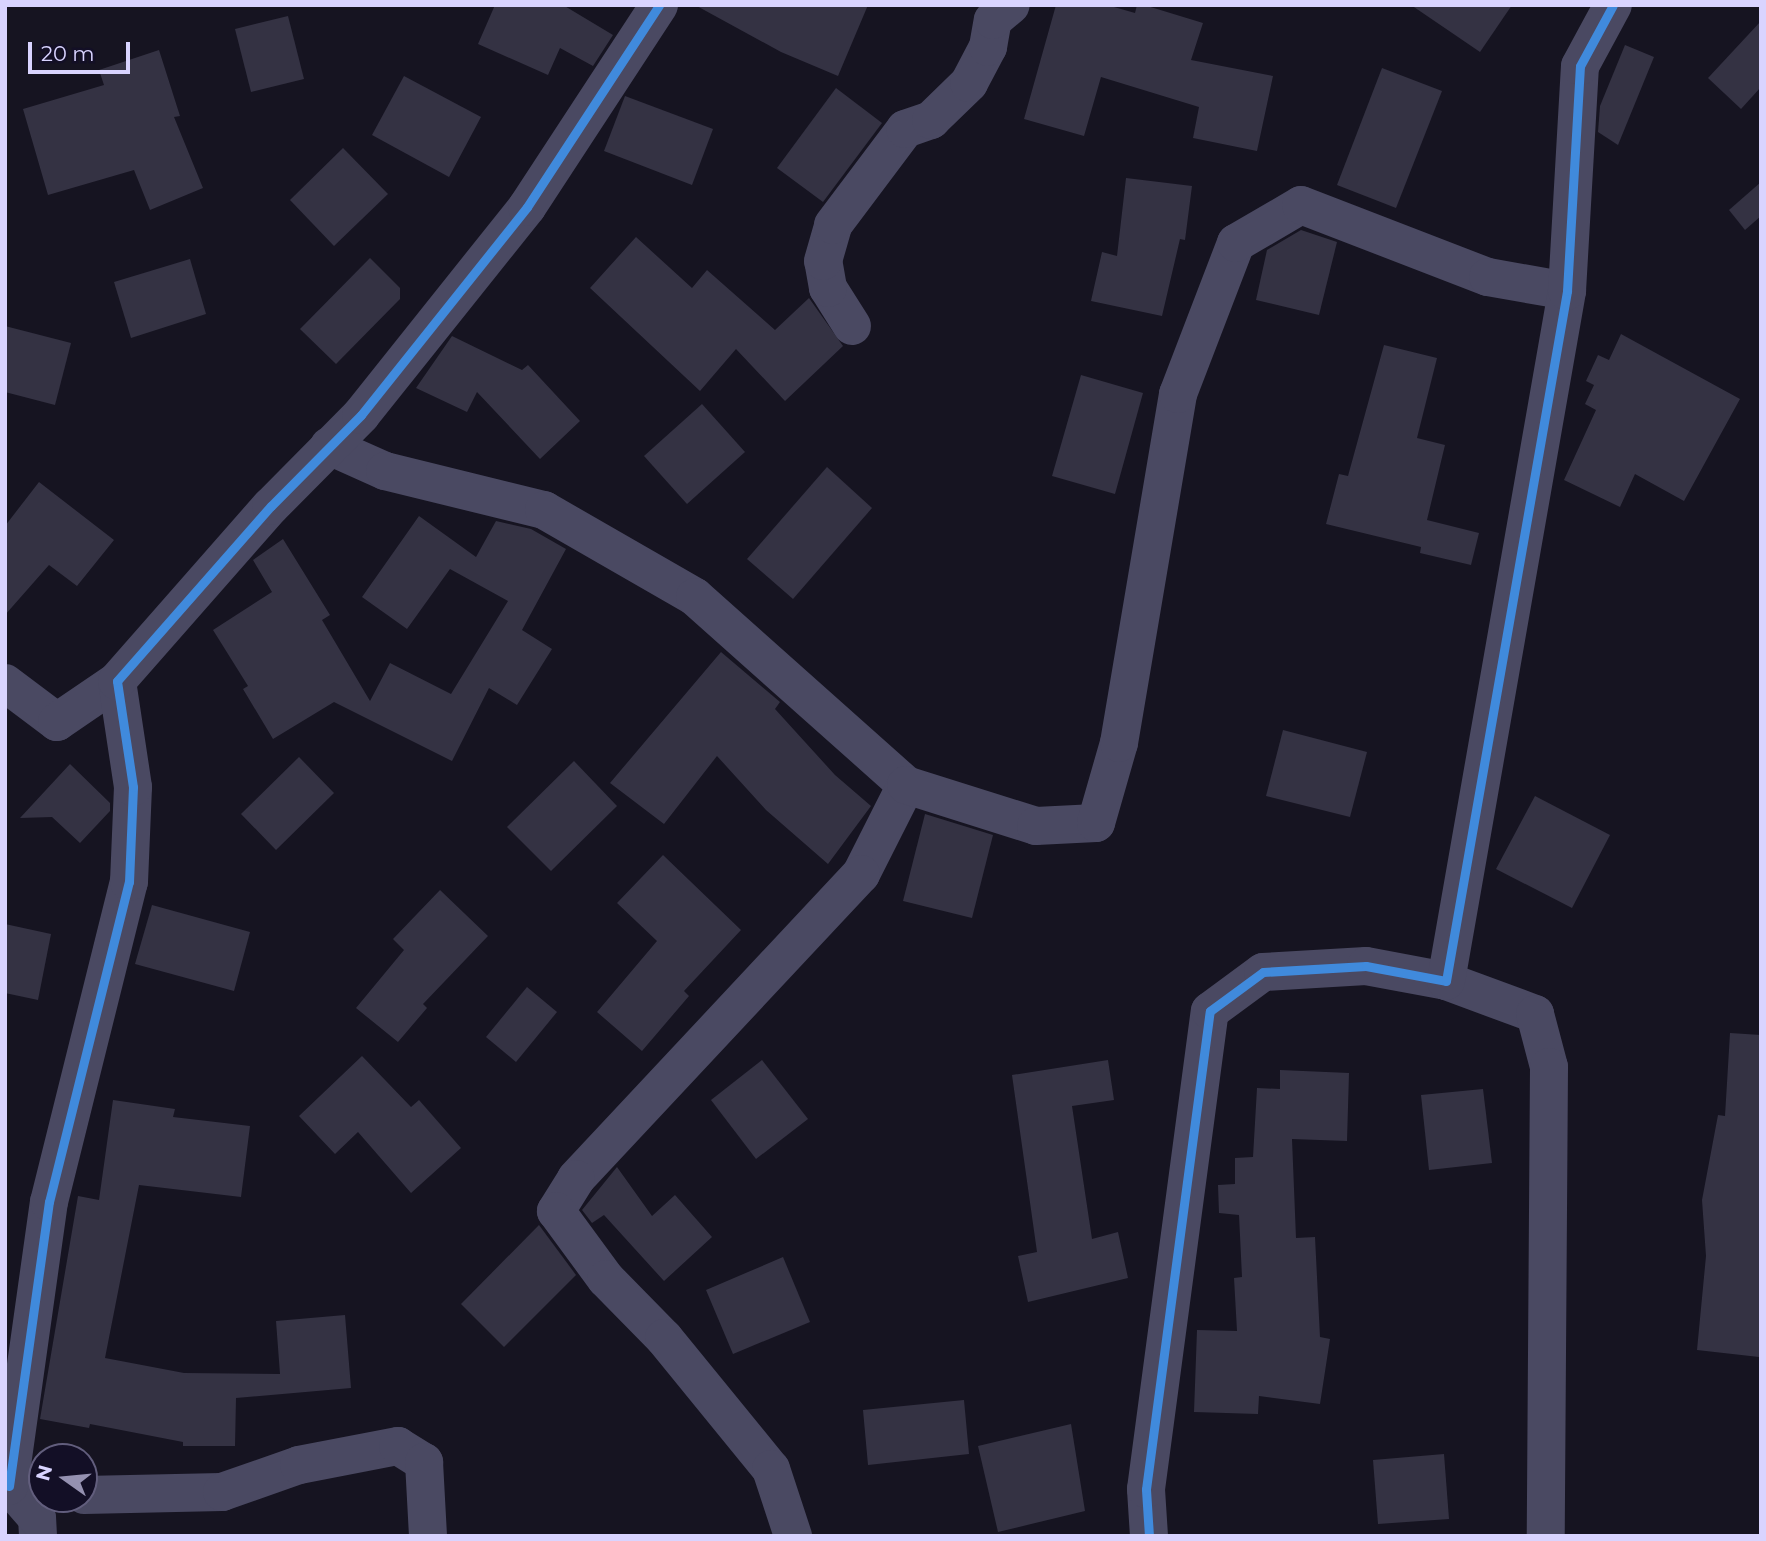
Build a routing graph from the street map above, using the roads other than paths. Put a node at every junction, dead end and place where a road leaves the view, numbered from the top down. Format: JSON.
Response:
{"nodes":[{"id":1,"x":659,"y":5,"type":"edge"},
{"id":2,"x":1011,"y":5,"type":"edge"},
{"id":3,"x":1613,"y":5,"type":"edge"},
{"id":4,"x":1567,"y":291,"type":"junction"},
{"id":5,"x":852,"y":326,"type":"dead end"},
{"id":6,"x":329,"y":446,"type":"junction"},
{"id":7,"x":117,"y":681,"type":"junction"},
{"id":8,"x":5,"y":683,"type":"edge"},
{"id":9,"x":906,"y":785,"type":"junction"},
{"id":10,"x":1446,"y":981,"type":"junction"},
{"id":11,"x":19,"y":1487,"type":"edge"},
{"id":12,"x":98,"y":1495,"type":"edge"},
{"id":13,"x":38,"y":1536,"type":"edge"},
{"id":14,"x":428,"y":1536,"type":"edge"},
{"id":15,"x":793,"y":1536,"type":"edge"},
{"id":16,"x":1149,"y":1536,"type":"edge"},
{"id":17,"x":1546,"y":1536,"type":"edge"}],
"edges":[{"from":1,"to":6,"type":"street"},
{"from":2,"to":5,"type":"street"},
{"from":3,"to":4,"type":"street"},
{"from":4,"to":9,"type":"street"},
{"from":4,"to":10,"type":"street"},
{"from":6,"to":7,"type":"street"},
{"from":6,"to":9,"type":"street"},
{"from":7,"to":8,"type":"street"},
{"from":7,"to":11,"type":"street"},
{"from":9,"to":15,"type":"street"},
{"from":10,"to":16,"type":"street"},
{"from":10,"to":17,"type":"street"},
{"from":11,"to":13,"type":"street"},
{"from":12,"to":14,"type":"street"}]}
